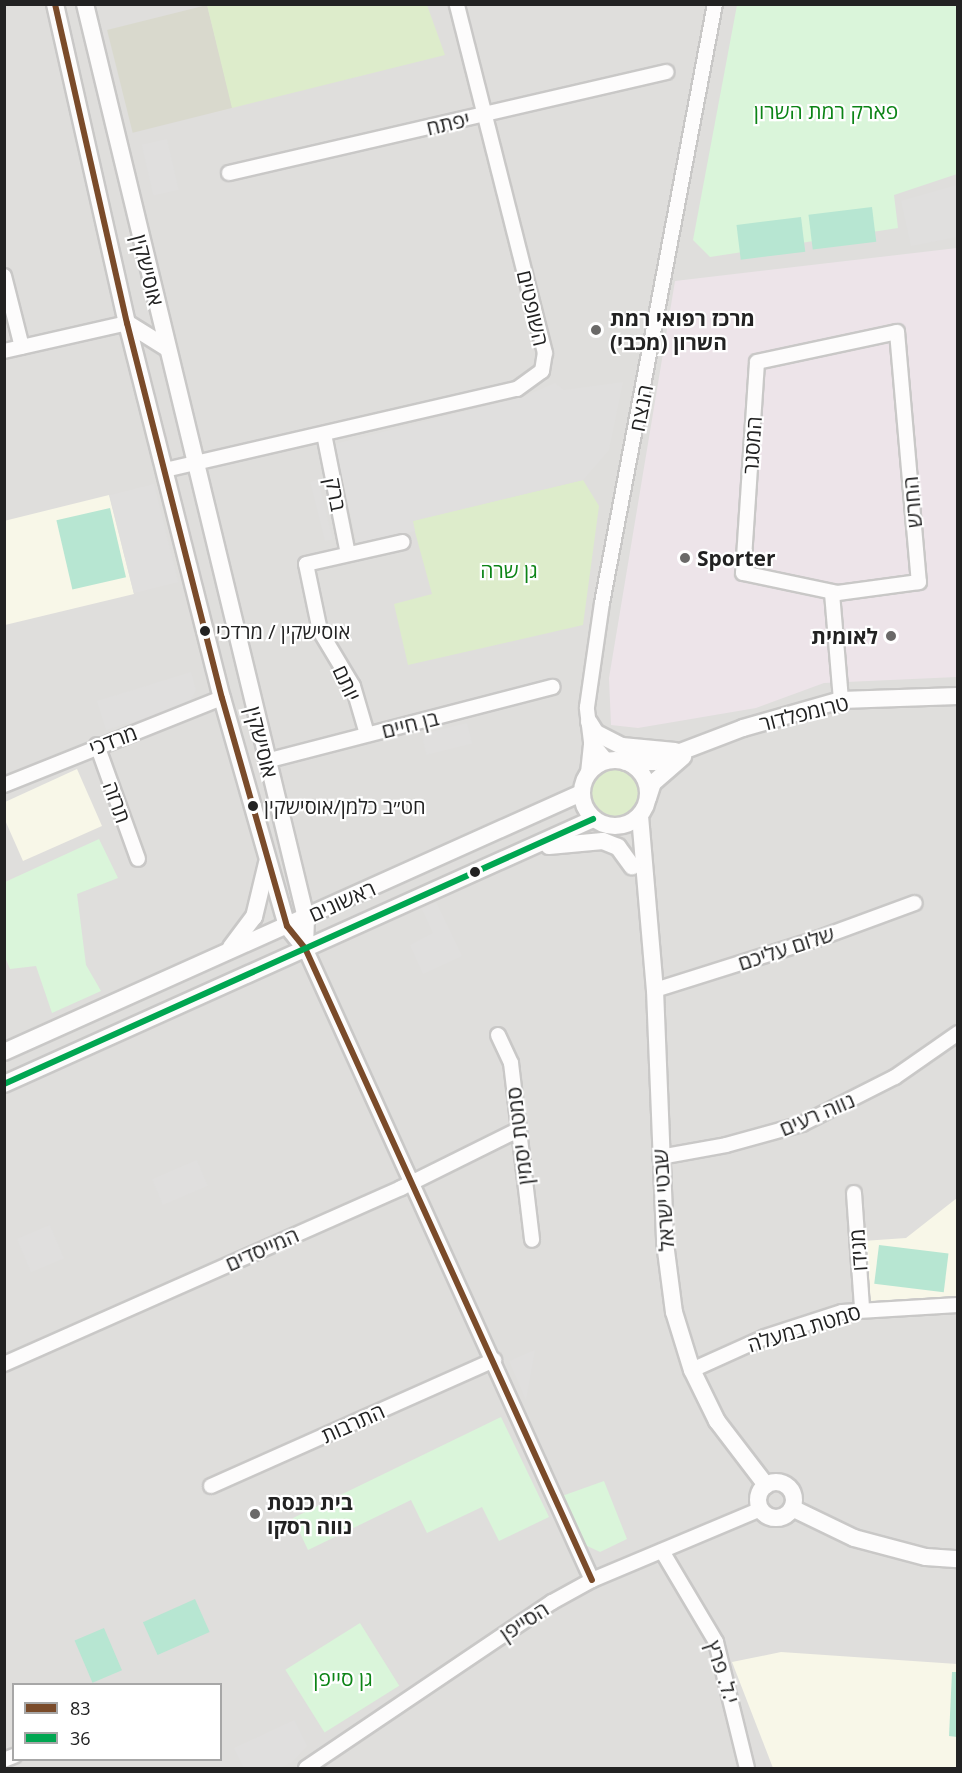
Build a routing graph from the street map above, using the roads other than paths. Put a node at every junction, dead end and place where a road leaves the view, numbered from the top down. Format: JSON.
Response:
{"nodes":[{"id":1,"x":55,"y":4,"type":"edge"},
{"id":2,"x":85,"y":4,"type":"edge"},
{"id":3,"x":457,"y":4,"type":"edge"},
{"id":4,"x":715,"y":4,"type":"edge"},
{"id":5,"x":666,"y":72,"type":"dead end"},
{"id":6,"x":485,"y":114,"type":"junction"},
{"id":7,"x":229,"y":173,"type":"dead end"},
{"id":8,"x":4,"y":276,"type":"edge"},
{"id":9,"x":127,"y":323,"type":"junction"},
{"id":10,"x":897,"y":332,"type":"joint"},
{"id":11,"x":22,"y":347,"type":"junction"},
{"id":12,"x":167,"y":348,"type":"junction"},
{"id":13,"x":4,"y":351,"type":"edge"},
{"id":14,"x":324,"y":434,"type":"junction"},
{"id":15,"x":195,"y":463,"type":"junction"},
{"id":16,"x":165,"y":470,"type":"junction"},
{"id":17,"x":403,"y":542,"type":"dead end"},
{"id":18,"x":348,"y":554,"type":"junction"},
{"id":19,"x":835,"y":596,"type":"junction"},
{"id":20,"x":553,"y":687,"type":"dead end"},
{"id":21,"x":957,"y":696,"type":"edge"},
{"id":22,"x":222,"y":698,"type":"junction"},
{"id":23,"x":841,"y":700,"type":"junction"},
{"id":24,"x":589,"y":722,"type":"junction"},
{"id":25,"x":367,"y":734,"type":"junction"},
{"id":26,"x":591,"y":742,"type":"junction"},
{"id":27,"x":96,"y":745,"type":"junction"},
{"id":28,"x":691,"y":751,"type":"junction"},
{"id":29,"x":266,"y":761,"type":"junction"},
{"id":30,"x":607,"y":761,"type":"junction"},
{"id":31,"x":626,"y":762,"type":"junction"},
{"id":32,"x":588,"y":773,"type":"junction"},
{"id":33,"x":4,"y":785,"type":"edge"},
{"id":34,"x":581,"y":793,"type":"junction"},
{"id":35,"x":648,"y":798,"type":"junction"},
{"id":36,"x":640,"y":816,"type":"junction"},
{"id":37,"x":601,"y":823,"type":"junction"},
{"id":38,"x":519,"y":853,"type":"junction"},
{"id":39,"x":138,"y":859,"type":"dead end"},
{"id":40,"x":268,"y":859,"type":"junction"},
{"id":41,"x":632,"y":866,"type":"junction"},
{"id":42,"x":646,"y":890,"type":"junction"},
{"id":43,"x":915,"y":903,"type":"dead end"},
{"id":44,"x":306,"y":918,"type":"junction"},
{"id":45,"x":287,"y":926,"type":"junction"},
{"id":46,"x":305,"y":948,"type":"junction"},
{"id":47,"x":224,"y":954,"type":"junction"},
{"id":48,"x":655,"y":990,"type":"junction"},
{"id":49,"x":957,"y":1033,"type":"edge"},
{"id":50,"x":498,"y":1035,"type":"dead end"},
{"id":51,"x":4,"y":1052,"type":"edge"},
{"id":52,"x":4,"y":1084,"type":"edge"},
{"id":53,"x":518,"y":1130,"type":"junction"},
{"id":54,"x":660,"y":1157,"type":"junction"},
{"id":55,"x":414,"y":1182,"type":"junction"},
{"id":56,"x":854,"y":1193,"type":"dead end"},
{"id":57,"x":532,"y":1240,"type":"dead end"},
{"id":58,"x":957,"y":1305,"type":"edge"},
{"id":59,"x":862,"y":1308,"type":"junction"},
{"id":60,"x":494,"y":1360,"type":"junction"},
{"id":61,"x":4,"y":1364,"type":"edge"},
{"id":62,"x":692,"y":1370,"type":"junction"},
{"id":63,"x":211,"y":1485,"type":"dead end"},
{"id":64,"x":766,"y":1485,"type":"junction"},
{"id":65,"x":792,"y":1508,"type":"junction"},
{"id":66,"x":760,"y":1509,"type":"junction"},
{"id":67,"x":662,"y":1551,"type":"junction"},
{"id":68,"x":957,"y":1559,"type":"edge"},
{"id":69,"x":592,"y":1580,"type":"junction"},
{"id":70,"x":4,"y":1761,"type":"edge"},
{"id":71,"x":8,"y":1768,"type":"edge"},
{"id":72,"x":306,"y":1768,"type":"edge"},
{"id":73,"x":747,"y":1768,"type":"edge"}],
"edges":[{"from":1,"to":9,"type":"street","name":"אוסישקין"},
{"from":2,"to":12,"type":"street","name":"אוסישקין"},
{"from":3,"to":6,"type":"street","name":"השופטים"},
{"from":4,"to":24,"type":"street","name":"הנצח"},
{"from":5,"to":6,"type":"street","name":"יפתח"},
{"from":6,"to":7,"type":"street","name":"יפתח"},
{"from":6,"to":14,"type":"street","name":"השופטים"},
{"from":8,"to":11,"type":"street"},
{"from":9,"to":11,"type":"street"},
{"from":9,"to":12,"type":"street"},
{"from":9,"to":16,"type":"street","name":"אוסישקין"},
{"from":10,"to":19,"type":"street","name":"החרש"},
{"from":10,"to":19,"type":"street","name":"המסגר"},
{"from":11,"to":13,"type":"street"},
{"from":12,"to":15,"type":"street","name":"אוסישקין"},
{"from":14,"to":15,"type":"street","name":"השופטים"},
{"from":14,"to":18,"type":"street","name":"ברק"},
{"from":15,"to":16,"type":"street","name":"השופטים"},
{"from":15,"to":29,"type":"street","name":"אוסישקין"},
{"from":16,"to":22,"type":"street","name":"אוסישקין"},
{"from":17,"to":18,"type":"street"},
{"from":18,"to":25,"type":"street","name":"יותם"},
{"from":19,"to":23,"type":"street"},
{"from":20,"to":25,"type":"street","name":"בן חיים"},
{"from":21,"to":23,"type":"street","name":"טרומפלדור"},
{"from":22,"to":27,"type":"street","name":"מרדכי"},
{"from":22,"to":40,"type":"street","name":"אוסישקין"},
{"from":23,"to":28,"type":"street","name":"טרומפלדור"},
{"from":24,"to":26,"type":"street","name":"הנצח"},
{"from":24,"to":28,"type":"street"},
{"from":25,"to":29,"type":"street","name":"בן חיים"},
{"from":26,"to":30,"type":"street"},
{"from":26,"to":32,"type":"street","name":"הנצח"},
{"from":27,"to":33,"type":"street","name":"מרדכי"},
{"from":27,"to":39,"type":"street","name":"תרזה"},
{"from":28,"to":31,"type":"street","name":"טרומפלדור"},
{"from":28,"to":35,"type":"street","name":"טרומפלדור"},
{"from":29,"to":44,"type":"street","name":"אוסישקין"},
{"from":30,"to":31,"type":"street"},
{"from":30,"to":32,"type":"street"},
{"from":31,"to":35,"type":"street"},
{"from":32,"to":34,"type":"street"},
{"from":34,"to":37,"type":"street"},
{"from":34,"to":44,"type":"street","name":"ראשונים"},
{"from":35,"to":36,"type":"street"},
{"from":36,"to":37,"type":"street"},
{"from":36,"to":42,"type":"street","name":"שבטי ישראל"},
{"from":37,"to":38,"type":"street","name":"ראשונים"},
{"from":37,"to":41,"type":"street","name":"שבטי ישראל"},
{"from":38,"to":41,"type":"street"},
{"from":38,"to":46,"type":"street","name":"ראשונים"},
{"from":40,"to":45,"type":"street","name":"אוסישקין"},
{"from":40,"to":47,"type":"street"},
{"from":41,"to":42,"type":"street","name":"שבטי ישראל"},
{"from":42,"to":48,"type":"street","name":"שבטי ישראל"},
{"from":43,"to":48,"type":"street","name":"שלום עליכם"},
{"from":44,"to":45,"type":"street","name":"ראשונים"},
{"from":44,"to":46,"type":"street","name":"אוסישקין"},
{"from":45,"to":46,"type":"street","name":"אוסישקין"},
{"from":45,"to":47,"type":"street","name":"ראשונים"},
{"from":46,"to":52,"type":"street","name":"ראשונים"},
{"from":46,"to":55,"type":"street"},
{"from":47,"to":51,"type":"street","name":"ראשונים"},
{"from":48,"to":54,"type":"street","name":"שבטי ישראל"},
{"from":49,"to":54,"type":"street","name":"נווה רעים"},
{"from":50,"to":53,"type":"street","name":"סמטת יסמין"},
{"from":53,"to":55,"type":"street","name":"המייסדים"},
{"from":53,"to":57,"type":"street","name":"סמטת יסמין"},
{"from":54,"to":62,"type":"street","name":"שבטי ישראל"},
{"from":55,"to":60,"type":"street"},
{"from":55,"to":61,"type":"street","name":"המייסדים"},
{"from":56,"to":59,"type":"street","name":"מגידו"},
{"from":58,"to":59,"type":"street","name":"סמטת במעלה"},
{"from":59,"to":62,"type":"street","name":"סמטת במעלה"},
{"from":60,"to":63,"type":"street","name":"התרבות"},
{"from":60,"to":69,"type":"street"},
{"from":62,"to":64,"type":"street","name":"שבטי ישראל"},
{"from":64,"to":65,"type":"street"},
{"from":64,"to":66,"type":"street"},
{"from":65,"to":66,"type":"street"},
{"from":65,"to":68,"type":"street"},
{"from":66,"to":67,"type":"street","name":"הסייפן"},
{"from":67,"to":69,"type":"street","name":"הסייפן"},
{"from":67,"to":73,"type":"street","name":"י.ל. פרץ"},
{"from":69,"to":72,"type":"street","name":"הסייפן"},
{"from":70,"to":71,"type":"street"}]}
